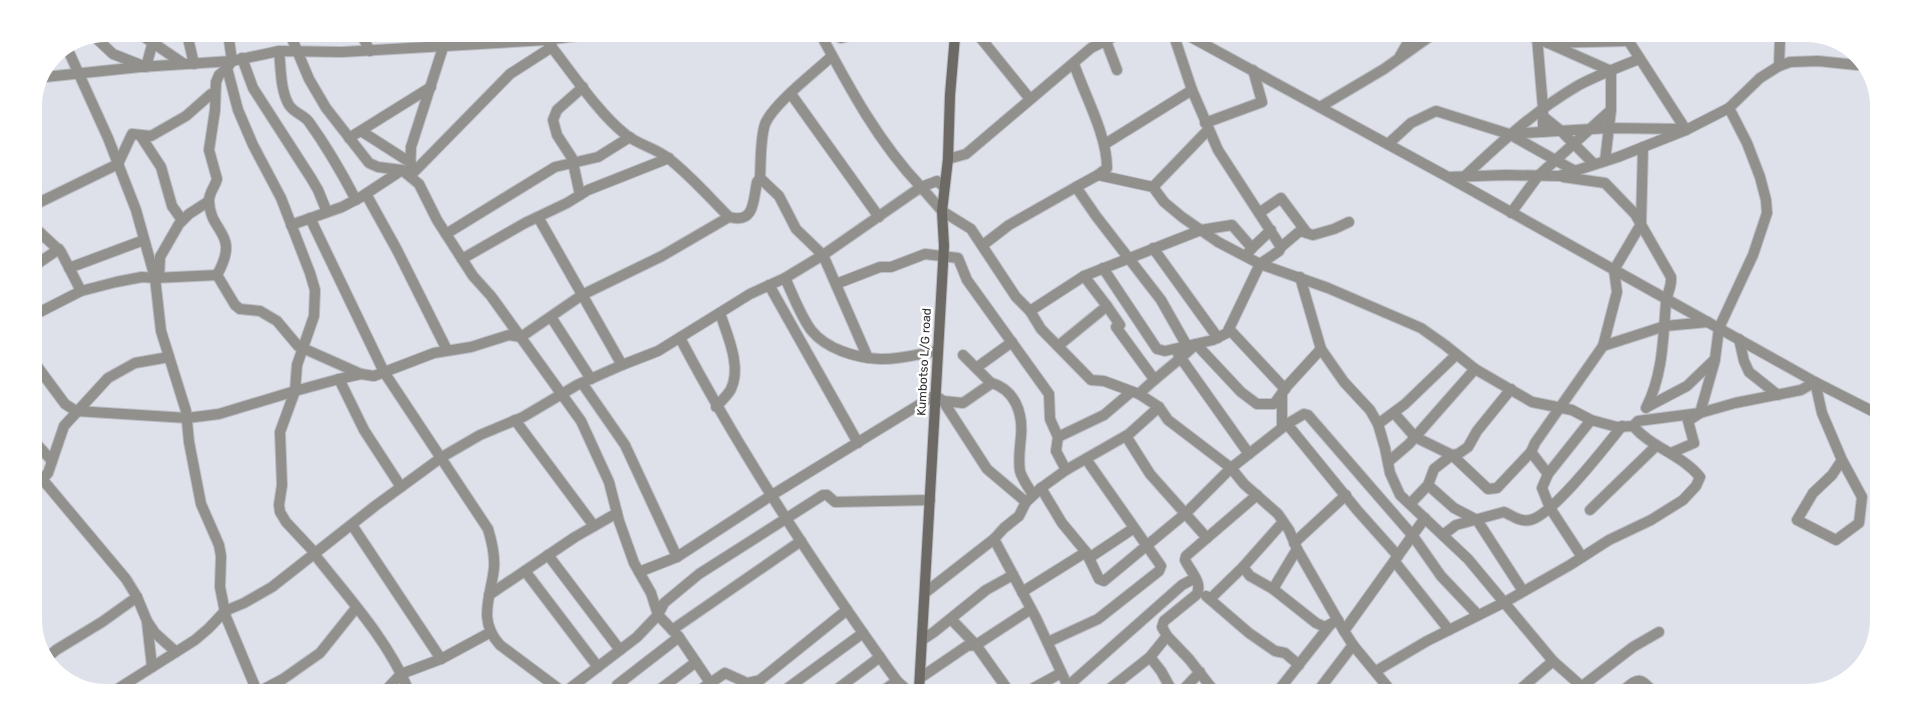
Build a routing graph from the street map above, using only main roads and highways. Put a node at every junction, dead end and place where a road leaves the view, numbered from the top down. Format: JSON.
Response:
{"nodes":[{"id":1,"x":954,"y":42,"type":"edge"},
{"id":2,"x":920,"y":684,"type":"edge"}],
"edges":[{"from":1,"to":2,"type":"main road","name":"Kumbotso L/G road"}]}
